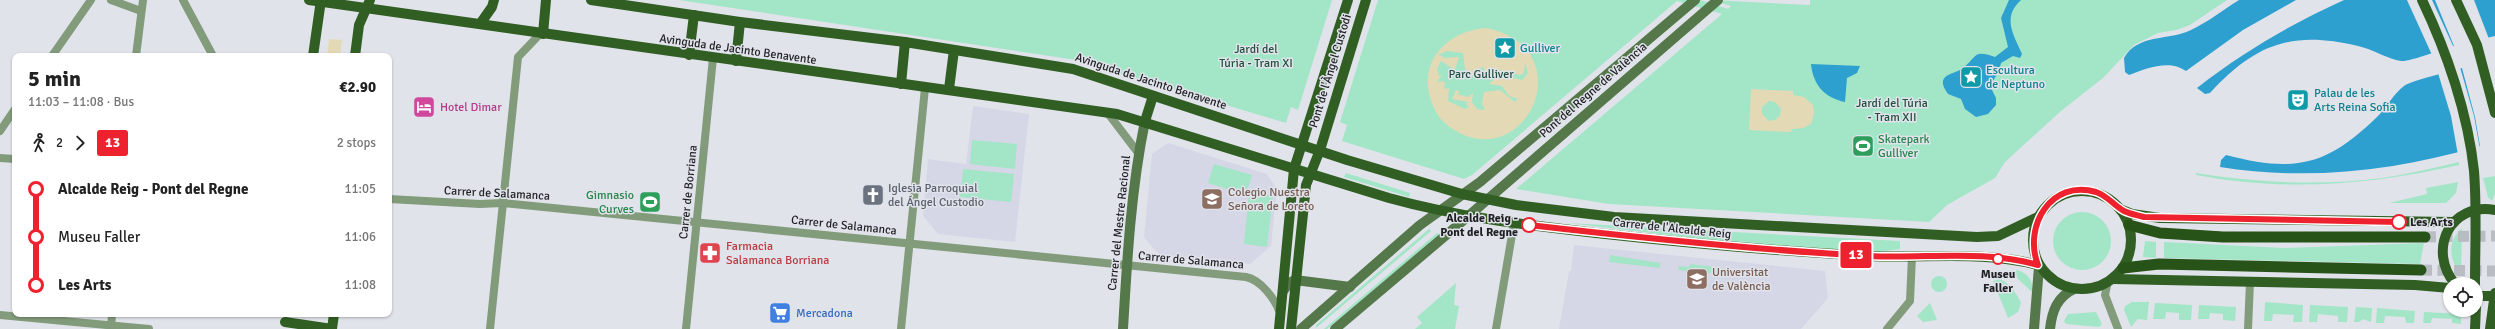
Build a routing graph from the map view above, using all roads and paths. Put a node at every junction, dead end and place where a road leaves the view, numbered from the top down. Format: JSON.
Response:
{"nodes":[{"id":1,"x":91,"y":0,"type":"edge"},
{"id":2,"x":111,"y":0,"type":"edge"},
{"id":3,"x":142,"y":0,"type":"edge"},
{"id":4,"x":494,"y":0,"type":"edge"},
{"id":5,"x":546,"y":0,"type":"edge"},
{"id":6,"x":591,"y":0,"type":"edge"},
{"id":7,"x":1348,"y":0,"type":"edge"},
{"id":8,"x":1366,"y":0,"type":"edge"},
{"id":9,"x":1695,"y":0,"type":"edge"},
{"id":10,"x":1718,"y":0,"type":"edge"},
{"id":11,"x":2422,"y":0,"type":"edge"},
{"id":12,"x":2456,"y":0,"type":"edge"},
{"id":13,"x":184,"y":1,"type":"edge"},
{"id":14,"x":316,"y":1,"type":"edge"},
{"id":15,"x":368,"y":3,"type":"edge"},
{"id":16,"x":140,"y":11,"type":"junction"},
{"id":17,"x":694,"y":15,"type":"junction"},
{"id":18,"x":740,"y":22,"type":"junction"},
{"id":19,"x":480,"y":24,"type":"junction"},
{"id":20,"x":542,"y":34,"type":"junction"},
{"id":21,"x":905,"y":42,"type":"junction"},
{"id":22,"x":954,"y":50,"type":"junction"},
{"id":23,"x":54,"y":53,"type":"edge"},
{"id":24,"x":136,"y":53,"type":"edge"},
{"id":25,"x":211,"y":53,"type":"edge"},
{"id":26,"x":313,"y":53,"type":"edge"},
{"id":27,"x":355,"y":53,"type":"edge"},
{"id":28,"x":689,"y":55,"type":"junction"},
{"id":29,"x":713,"y":58,"type":"junction"},
{"id":30,"x":736,"y":61,"type":"junction"},
{"id":31,"x":901,"y":84,"type":"junction"},
{"id":32,"x":925,"y":88,"type":"junction"},
{"id":33,"x":949,"y":89,"type":"junction"},
{"id":34,"x":1153,"y":96,"type":"junction"},
{"id":35,"x":1107,"y":112,"type":"junction"},
{"id":36,"x":12,"y":113,"type":"edge"},
{"id":37,"x":2495,"y":113,"type":"edge"},
{"id":38,"x":1145,"y":121,"type":"junction"},
{"id":39,"x":0,"y":130,"type":"edge"},
{"id":40,"x":1302,"y":144,"type":"junction"},
{"id":41,"x":1320,"y":150,"type":"junction"},
{"id":42,"x":1139,"y":154,"type":"junction"},
{"id":43,"x":0,"y":158,"type":"edge"},
{"id":44,"x":12,"y":159,"type":"edge"},
{"id":45,"x":1294,"y":169,"type":"junction"},
{"id":46,"x":1310,"y":174,"type":"junction"},
{"id":47,"x":1482,"y":180,"type":"junction"},
{"id":48,"x":1462,"y":194,"type":"junction"},
{"id":49,"x":1473,"y":197,"type":"junction"},
{"id":50,"x":392,"y":199,"type":"edge"},
{"id":51,"x":1486,"y":200,"type":"junction"},
{"id":52,"x":502,"y":203,"type":"junction"},
{"id":53,"x":1438,"y":210,"type":"junction"},
{"id":54,"x":2122,"y":210,"type":"junction"},
{"id":55,"x":2475,"y":210,"type":"junction"},
{"id":56,"x":2495,"y":210,"type":"edge"},
{"id":57,"x":1472,"y":212,"type":"junction"},
{"id":58,"x":2038,"y":217,"type":"junction"},
{"id":59,"x":2454,"y":222,"type":"junction"},
{"id":60,"x":696,"y":223,"type":"junction"},
{"id":61,"x":1514,"y":223,"type":"junction"},
{"id":62,"x":2129,"y":225,"type":"junction"},
{"id":63,"x":2425,"y":238,"type":"tunnel mouth"},
{"id":64,"x":909,"y":244,"type":"junction"},
{"id":65,"x":1912,"y":256,"type":"junction"},
{"id":66,"x":1127,"y":266,"type":"junction"},
{"id":67,"x":2038,"y":266,"type":"junction"},
{"id":68,"x":2123,"y":268,"type":"junction"},
{"id":69,"x":2421,"y":270,"type":"tunnel mouth"},
{"id":70,"x":2450,"y":277,"type":"edge"},
{"id":71,"x":2475,"y":277,"type":"edge"},
{"id":72,"x":1295,"y":280,"type":"junction"},
{"id":73,"x":2110,"y":280,"type":"junction"},
{"id":74,"x":2250,"y":282,"type":"junction"},
{"id":75,"x":1350,"y":287,"type":"junction"},
{"id":76,"x":2443,"y":287,"type":"edge"},
{"id":77,"x":2074,"y":289,"type":"junction"},
{"id":78,"x":1283,"y":291,"type":"junction"},
{"id":79,"x":2495,"y":293,"type":"edge"},
{"id":80,"x":2483,"y":296,"type":"edge"},
{"id":81,"x":2495,"y":296,"type":"edge"},
{"id":82,"x":1280,"y":312,"type":"junction"},
{"id":83,"x":0,"y":315,"type":"edge"},
{"id":84,"x":12,"y":316,"type":"edge"},
{"id":85,"x":18,"y":317,"type":"edge"},
{"id":86,"x":112,"y":317,"type":"edge"},
{"id":87,"x":334,"y":317,"type":"edge"},
{"id":88,"x":2476,"y":317,"type":"edge"},
{"id":89,"x":285,"y":322,"type":"edge"},
{"id":90,"x":111,"y":327,"type":"edge"},
{"id":91,"x":149,"y":329,"type":"edge"},
{"id":92,"x":332,"y":329,"type":"edge"},
{"id":93,"x":490,"y":329,"type":"edge"},
{"id":94,"x":686,"y":329,"type":"edge"},
{"id":95,"x":901,"y":329,"type":"edge"},
{"id":96,"x":1123,"y":329,"type":"edge"},
{"id":97,"x":1279,"y":329,"type":"edge"},
{"id":98,"x":1291,"y":329,"type":"edge"},
{"id":99,"x":1301,"y":329,"type":"edge"},
{"id":100,"x":1334,"y":329,"type":"edge"},
{"id":101,"x":1496,"y":329,"type":"edge"},
{"id":102,"x":1887,"y":329,"type":"edge"},
{"id":103,"x":2034,"y":329,"type":"edge"},
{"id":104,"x":2050,"y":329,"type":"edge"},
{"id":105,"x":2118,"y":329,"type":"edge"},
{"id":106,"x":2248,"y":329,"type":"edge"},
{"id":107,"x":2475,"y":329,"type":"edge"},
{"id":108,"x":2490,"y":329,"type":"edge"}],
"edges":[{"from":1,"to":23,"type":"street"},
{"from":2,"to":16,"type":"street"},
{"from":3,"to":16,"type":"street"},
{"from":4,"to":19,"type":"main road"},
{"from":5,"to":20,"type":"main road"},
{"from":6,"to":17,"type":"main road","name":"Avinguda de Jacinto Benavente"},
{"from":7,"to":40,"type":"main road","name":"Pont de l'Àngel Custodi"},
{"from":8,"to":41,"type":"main road","name":"Pont de l'Àngel Custodi"},
{"from":9,"to":47,"type":"main road","name":"Pont del Regne de València"},
{"from":10,"to":51,"type":"main road","name":"Pont del Regne de València"},
{"from":11,"to":55,"type":"main road"},
{"from":12,"to":37,"type":"main road"},
{"from":13,"to":25,"type":"street"},
{"from":14,"to":15,"type":"main road","name":"Avinguda de Jacinto Benavente"},
{"from":14,"to":26,"type":"main road"},
{"from":15,"to":19,"type":"main road","name":"Avinguda de Jacinto Benavente"},
{"from":15,"to":27,"type":"main road"},
{"from":16,"to":24,"type":"street"},
{"from":17,"to":18,"type":"main road","name":"Avinguda de Jacinto Benavente"},
{"from":17,"to":28,"type":"main road"},
{"from":18,"to":21,"type":"main road","name":"Avinguda de Jacinto Benavente"},
{"from":18,"to":30,"type":"main road"},
{"from":19,"to":20,"type":"main road","name":"Avinguda de Jacinto Benavente"},
{"from":20,"to":28,"type":"main road","name":"Avinguda de Jacinto Benavente"},
{"from":20,"to":52,"type":"street"},
{"from":21,"to":22,"type":"main road","name":"Avinguda de Jacinto Benavente"},
{"from":21,"to":31,"type":"main road"},
{"from":22,"to":33,"type":"main road"},
{"from":22,"to":34,"type":"main road","name":"Avinguda de Jacinto Benavente"},
{"from":28,"to":29,"type":"main road","name":"Avinguda de Jacinto Benavente"},
{"from":29,"to":30,"type":"main road","name":"Avinguda de Jacinto Benavente"},
{"from":29,"to":60,"type":"street","name":"Carrer de Borriana"},
{"from":30,"to":31,"type":"main road","name":"Avinguda de Jacinto Benavente"},
{"from":31,"to":32,"type":"main road","name":"Avinguda de Jacinto Benavente"},
{"from":32,"to":33,"type":"main road","name":"Avinguda de Jacinto Benavente"},
{"from":32,"to":64,"type":"street"},
{"from":33,"to":35,"type":"main road","name":"Avinguda de Jacinto Benavente"},
{"from":34,"to":38,"type":"main road"},
{"from":34,"to":40,"type":"main road","name":"Avinguda de Jacinto Benavente"},
{"from":35,"to":38,"type":"main road","name":"Avinguda de Jacinto Benavente"},
{"from":35,"to":42,"type":"street"},
{"from":36,"to":39,"type":"street"},
{"from":38,"to":42,"type":"main road","name":"Carrer del Mestre Racional"},
{"from":38,"to":45,"type":"main road","name":"Avinguda de Jacinto Benavente"},
{"from":40,"to":41,"type":"main road","name":"Avinguda de Jacinto Benavente"},
{"from":40,"to":45,"type":"main road","name":"Pont de l'Àngel Custodi"},
{"from":41,"to":46,"type":"main road","name":"Pont de l'Àngel Custodi"},
{"from":41,"to":48,"type":"main road","name":"Carrer de l'Alcalde Reig"},
{"from":42,"to":66,"type":"main road","name":"Carrer del Mestre Racional"},
{"from":43,"to":44,"type":"street"},
{"from":45,"to":46,"type":"main road","name":"Avinguda de Jacinto Benavente"},
{"from":45,"to":78,"type":"main road","name":"Pont de l'Àngel Custodi"},
{"from":46,"to":53,"type":"main road","name":"Carrer de l'Alcalde Reig"},
{"from":46,"to":72,"type":"main road","name":"Pont de l'Àngel Custodi"},
{"from":47,"to":48,"type":"main road","name":"Pont del Regne de València"},
{"from":47,"to":49,"type":"main road","name":"Pont del Regne de València"},
{"from":48,"to":49,"type":"main road","name":"Carrer de l'Alcalde Reig"},
{"from":48,"to":53,"type":"main road","name":"Pont del Regne de València"},
{"from":49,"to":51,"type":"main road","name":"Carrer de l'Alcalde Reig"},
{"from":49,"to":57,"type":"main road"},
{"from":50,"to":52,"type":"street","name":"Carrer de Salamanca"},
{"from":51,"to":57,"type":"main road","name":"Pont del Regne de València"},
{"from":51,"to":58,"type":"main road","name":"Carrer de l'Alcalde Reig"},
{"from":52,"to":60,"type":"street","name":"Carrer de Salamanca"},
{"from":52,"to":93,"type":"street"},
{"from":53,"to":57,"type":"main road","name":"Carrer de l'Alcalde Reig"},
{"from":53,"to":75,"type":"main road","name":"Pont del Regne de València"},
{"from":54,"to":58,"type":"main road"},
{"from":54,"to":59,"type":"main road"},
{"from":54,"to":62,"type":"main road"},
{"from":55,"to":56,"type":"main road"},
{"from":55,"to":59,"type":"main road"},
{"from":55,"to":71,"type":"main road"},
{"from":57,"to":61,"type":"main road","name":"Carrer de l'Alcalde Reig"},
{"from":57,"to":100,"type":"main road","name":"Pont del Regne de València"},
{"from":58,"to":67,"type":"main road"},
{"from":59,"to":70,"type":"main road"},
{"from":60,"to":64,"type":"street","name":"Carrer de Salamanca"},
{"from":60,"to":94,"type":"street","name":"Carrer de Borriana"},
{"from":61,"to":65,"type":"main road","name":"Carrer de l'Alcalde Reig"},
{"from":61,"to":101,"type":"street"},
{"from":62,"to":63,"type":"highway"},
{"from":62,"to":68,"type":"main road"},
{"from":64,"to":66,"type":"street","name":"Carrer de Salamanca"},
{"from":64,"to":95,"type":"street"},
{"from":65,"to":67,"type":"main road","name":"Carrer de l'Alcalde Reig"},
{"from":65,"to":102,"type":"street"},
{"from":66,"to":82,"type":"street","name":"Carrer de Salamanca"},
{"from":66,"to":96,"type":"main road","name":"Carrer del Mestre Racional"},
{"from":67,"to":77,"type":"main road"},
{"from":67,"to":103,"type":"main road"},
{"from":68,"to":69,"type":"highway"},
{"from":68,"to":73,"type":"main road"},
{"from":72,"to":75,"type":"main road"},
{"from":72,"to":78,"type":"main road"},
{"from":72,"to":98,"type":"main road","name":"Pont de l'Àngel Custodi"},
{"from":73,"to":74,"type":"main road"},
{"from":73,"to":77,"type":"main road"},
{"from":73,"to":105,"type":"street"},
{"from":74,"to":76,"type":"main road"},
{"from":74,"to":106,"type":"street"},
{"from":75,"to":99,"type":"main road","name":"Pont del Regne de València"},
{"from":77,"to":104,"type":"main road"},
{"from":78,"to":82,"type":"main road","name":"Pont de l'Àngel Custodi"},
{"from":79,"to":81,"type":"main road"},
{"from":80,"to":81,"type":"main road"},
{"from":81,"to":108,"type":"main road"},
{"from":82,"to":97,"type":"main road","name":"Pont de l'Àngel Custodi"},
{"from":83,"to":84,"type":"street"},
{"from":85,"to":90,"type":"street"},
{"from":86,"to":90,"type":"street"},
{"from":87,"to":92,"type":"main road"},
{"from":88,"to":107,"type":"main road"},
{"from":89,"to":92,"type":"main road"},
{"from":90,"to":91,"type":"street"}]}
